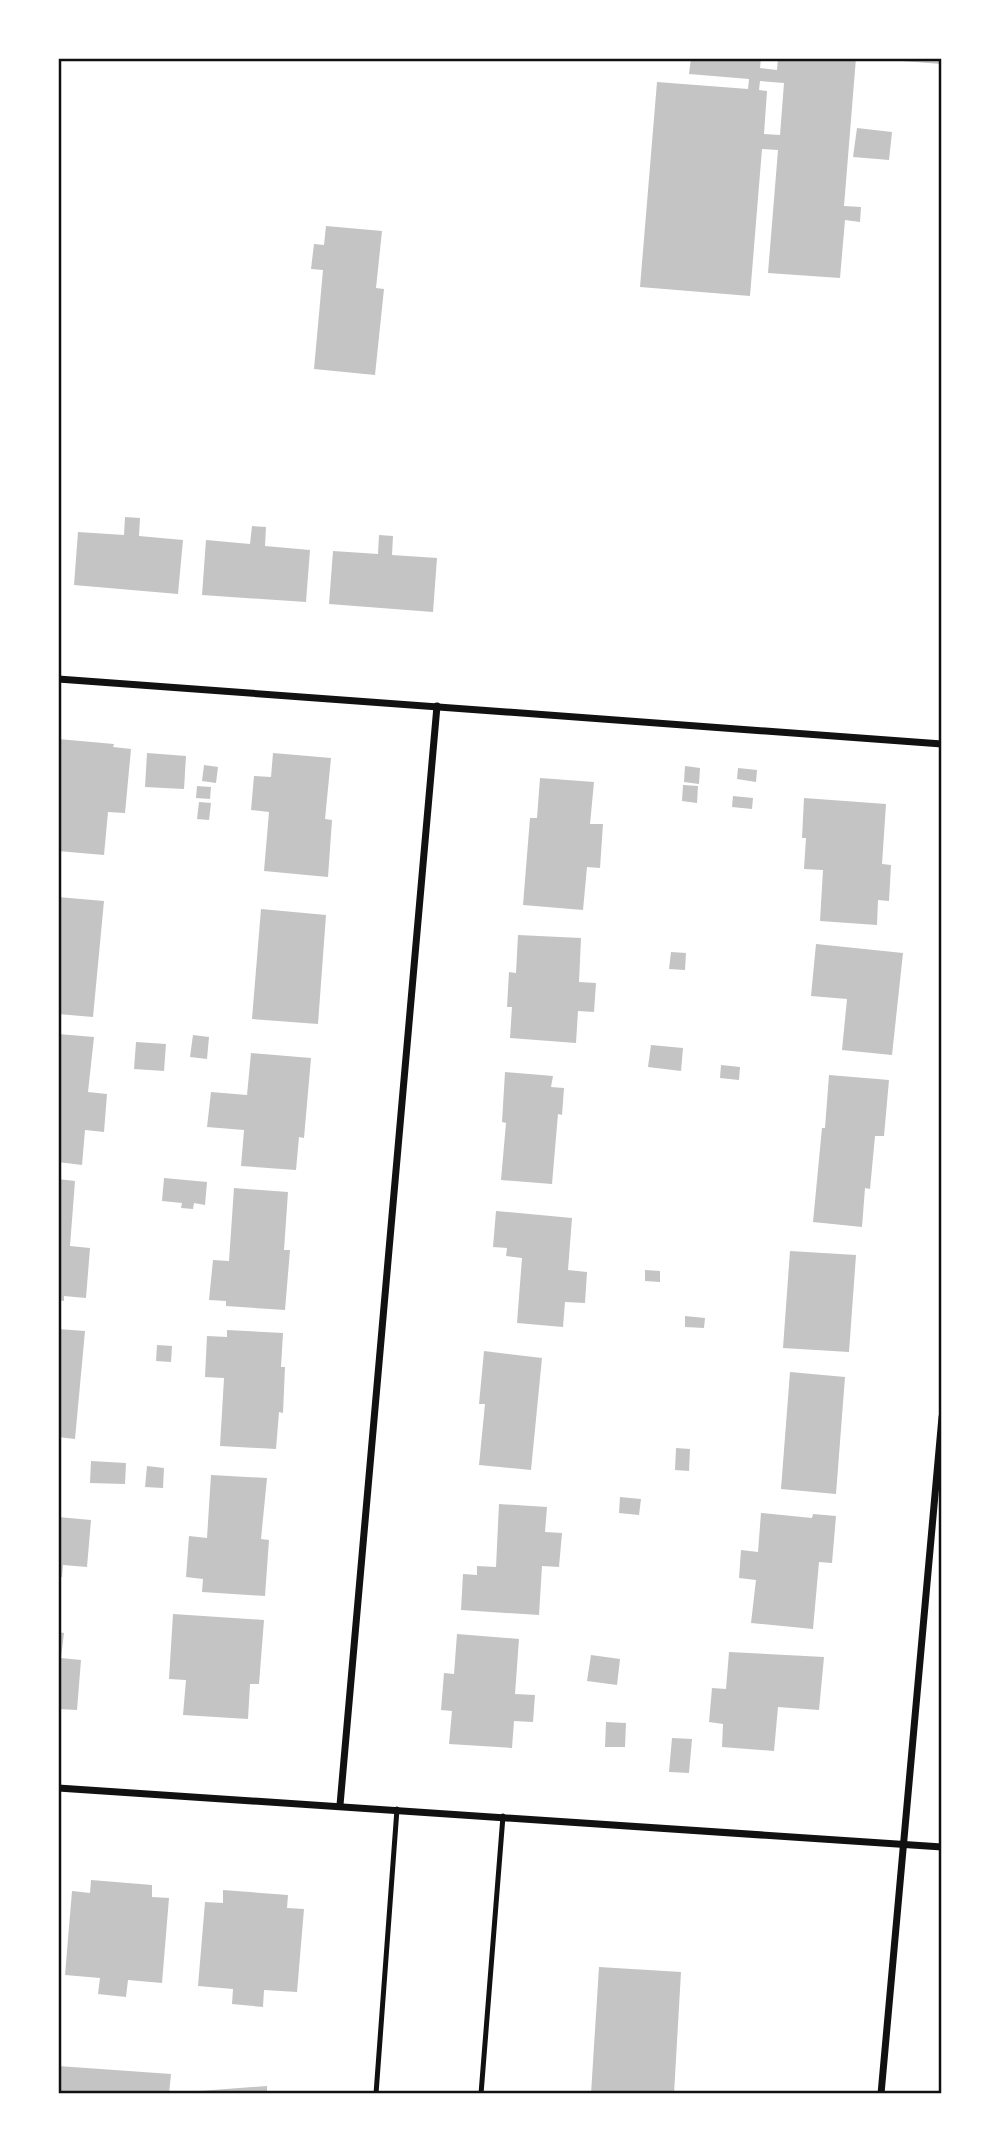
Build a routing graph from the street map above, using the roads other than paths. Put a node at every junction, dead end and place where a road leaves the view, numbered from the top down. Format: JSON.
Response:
{"nodes":[{"id":1,"x":58,"y":679,"type":"edge"},
{"id":2,"x":437,"y":706,"type":"junction"},
{"id":3,"x":942,"y":744,"type":"edge"},
{"id":4,"x":942,"y":1417,"type":"edge"},
{"id":5,"x":58,"y":1788,"type":"edge"},
{"id":6,"x":340,"y":1805,"type":"junction"},
{"id":7,"x":397,"y":1809,"type":"junction"},
{"id":8,"x":503,"y":1816,"type":"junction"},
{"id":9,"x":902,"y":1844,"type":"junction"},
{"id":10,"x":942,"y":1847,"type":"edge"},
{"id":11,"x":376,"y":2094,"type":"edge"},
{"id":12,"x":481,"y":2094,"type":"edge"},
{"id":13,"x":881,"y":2094,"type":"edge"}],
"edges":[{"from":1,"to":2,"type":"street"},
{"from":2,"to":3,"type":"street"},
{"from":2,"to":6,"type":"street"},
{"from":4,"to":9,"type":"street"},
{"from":5,"to":6,"type":"street"},
{"from":6,"to":7,"type":"street"},
{"from":7,"to":8,"type":"street"},
{"from":7,"to":11,"type":"lane"},
{"from":8,"to":9,"type":"street"},
{"from":8,"to":12,"type":"lane"},
{"from":9,"to":10,"type":"street"},
{"from":9,"to":13,"type":"street"}]}
